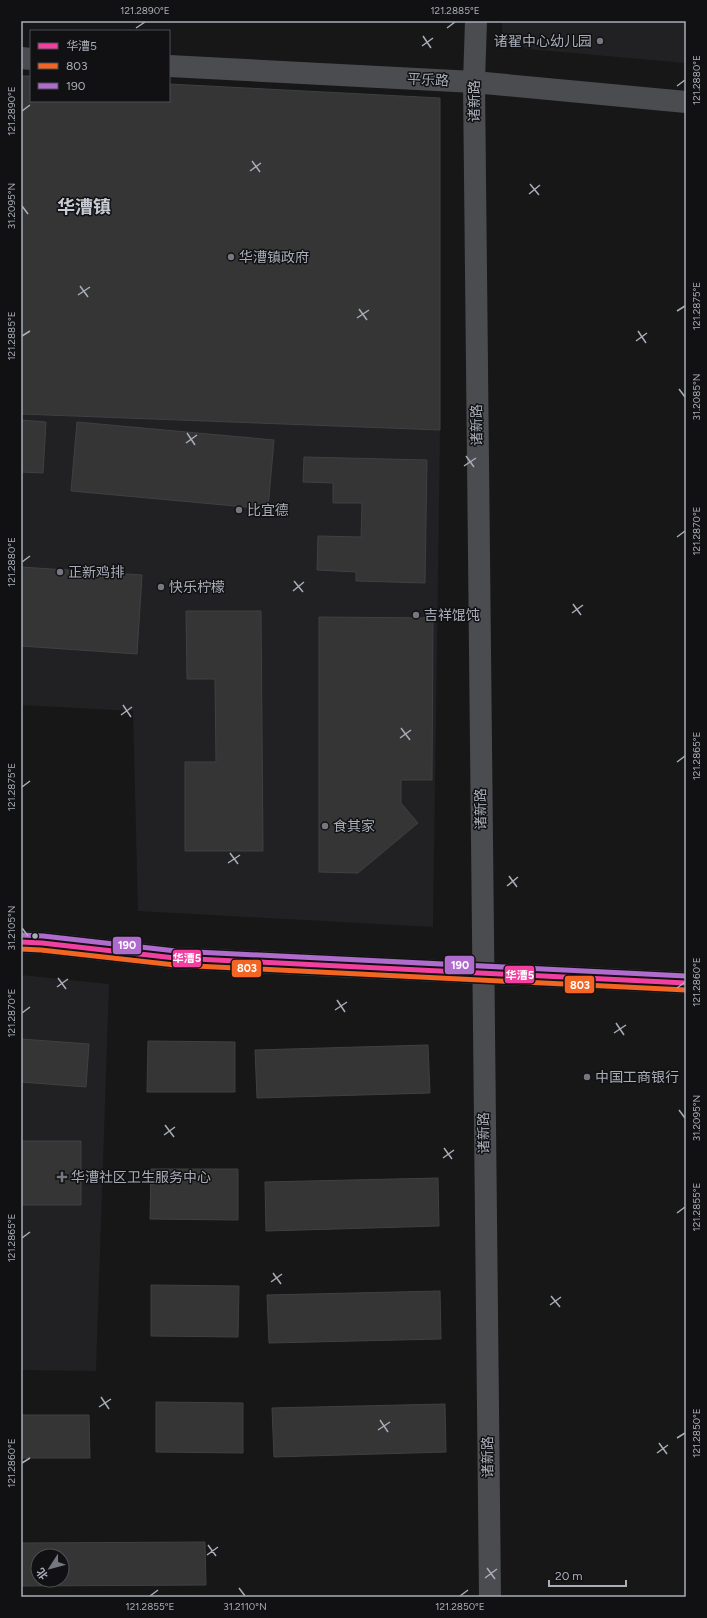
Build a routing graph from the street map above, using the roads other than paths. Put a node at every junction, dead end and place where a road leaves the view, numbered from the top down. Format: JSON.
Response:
{"nodes":[{"id":1,"x":476,"y":21,"type":"edge"},
{"id":2,"x":170,"y":66,"type":"edge"},
{"id":3,"x":474,"y":82,"type":"junction"},
{"id":4,"x":686,"y":102,"type":"edge"},
{"id":5,"x":21,"y":942,"type":"edge"},
{"id":6,"x":482,"y":972,"type":"junction"},
{"id":7,"x":686,"y":983,"type":"edge"},
{"id":8,"x":490,"y":1597,"type":"edge"}],
"edges":[{"from":1,"to":3,"type":"street","name":"诸新路"},
{"from":2,"to":3,"type":"street","name":"平乐路"},
{"from":3,"to":4,"type":"street","name":"平乐路"},
{"from":3,"to":6,"type":"street","name":"诸新路"},
{"from":5,"to":6,"type":"street"},
{"from":6,"to":7,"type":"street"},
{"from":6,"to":8,"type":"street","name":"诸新路"}]}
